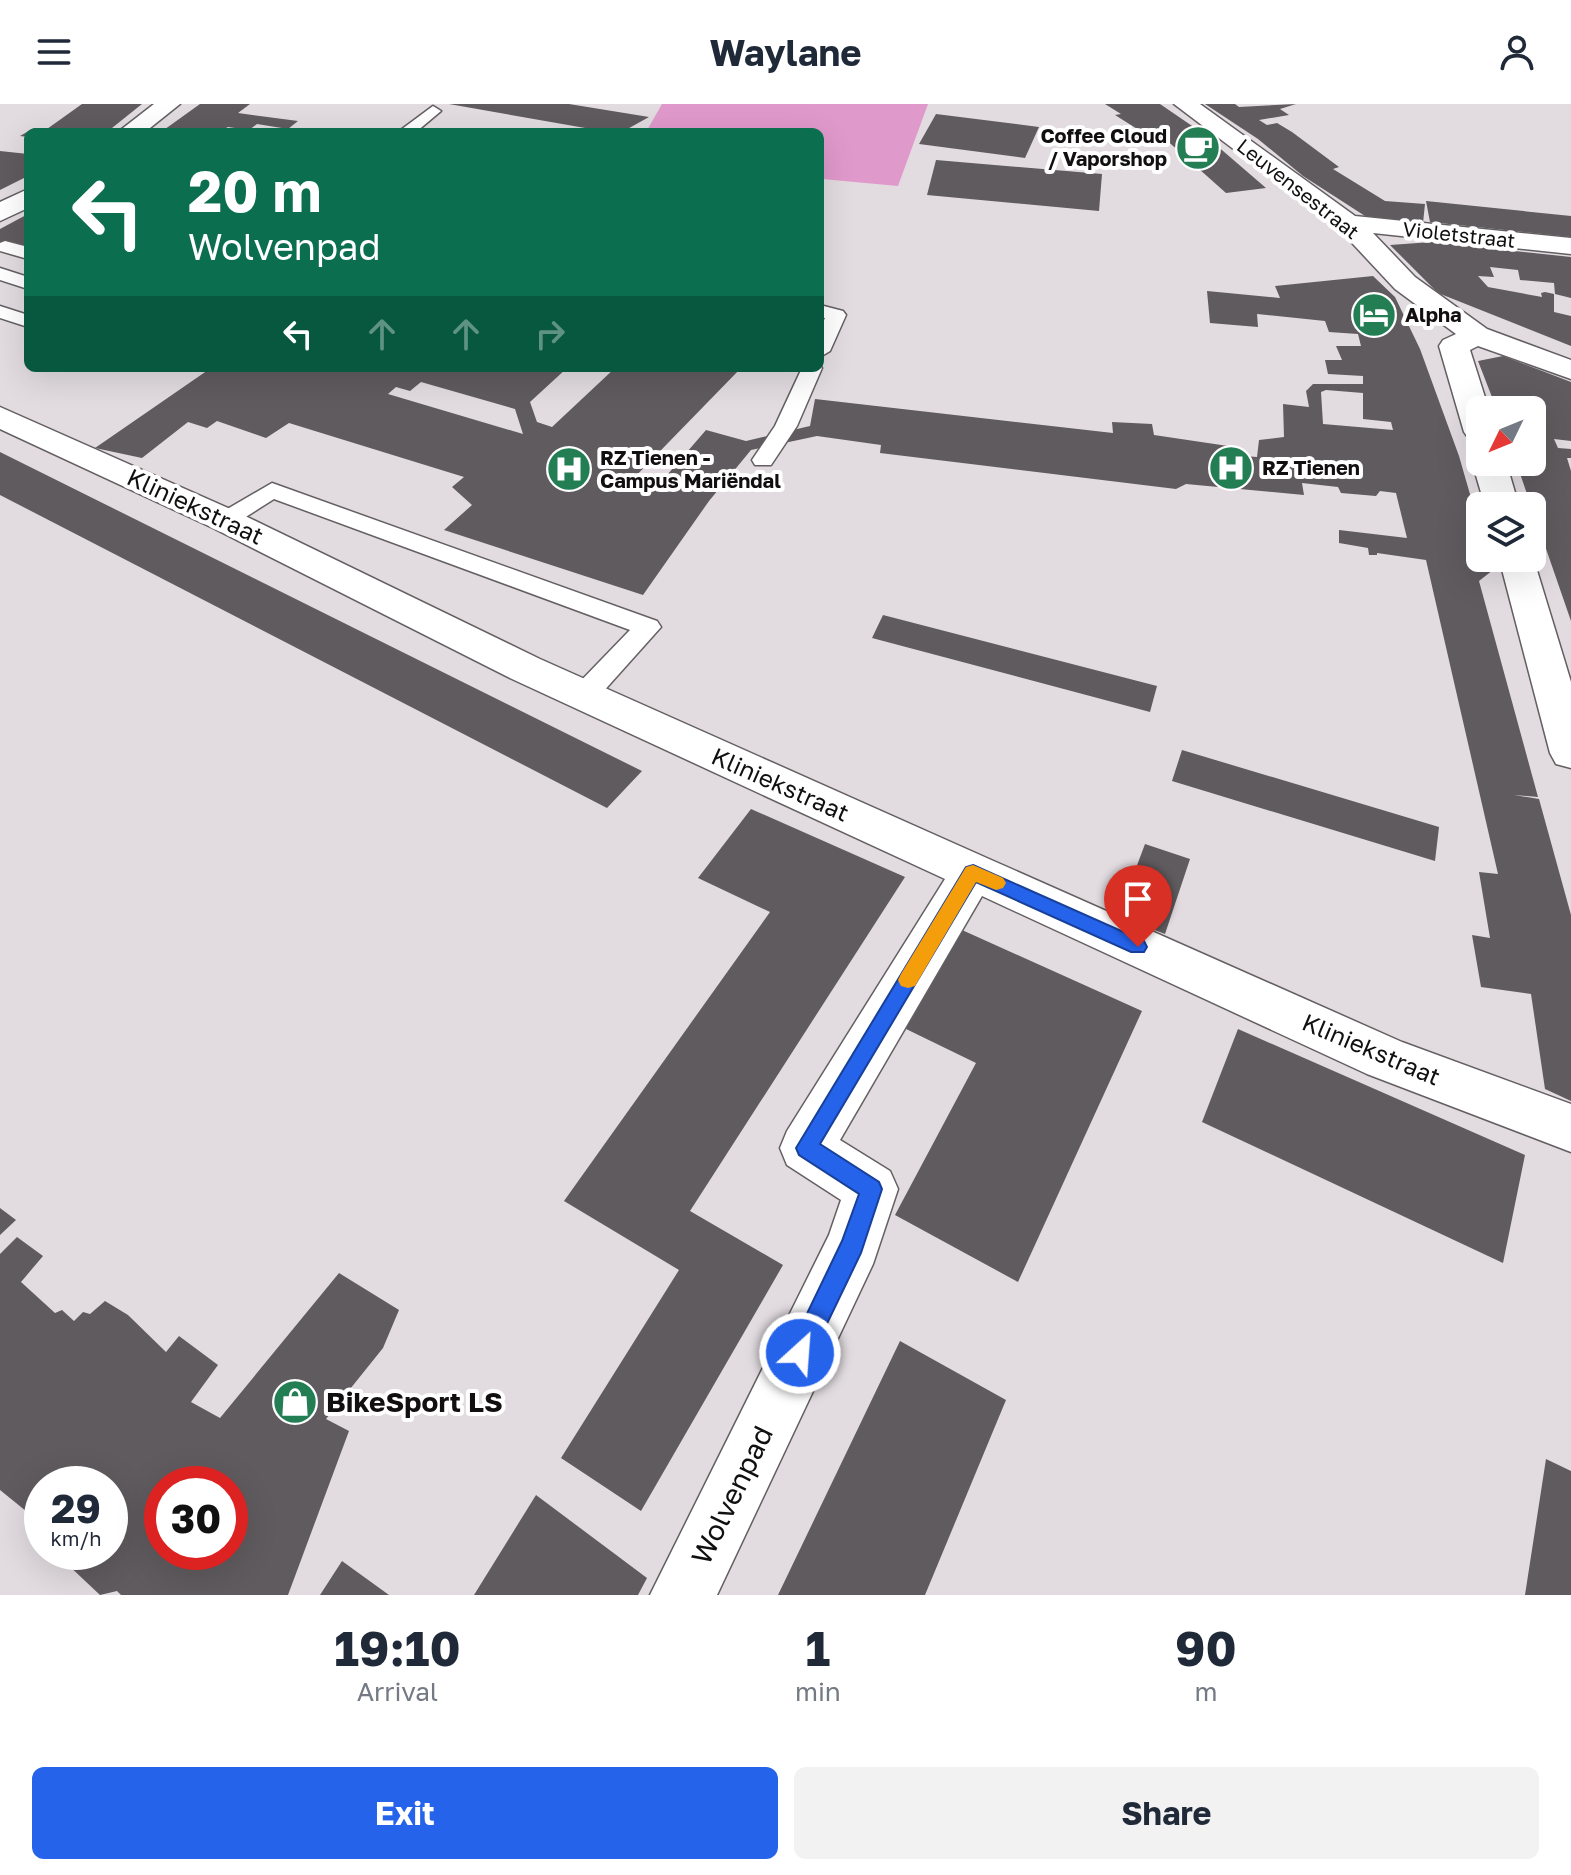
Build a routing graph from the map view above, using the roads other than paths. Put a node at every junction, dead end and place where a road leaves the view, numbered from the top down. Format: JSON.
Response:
{"nodes":[{"id":1,"x":169,"y":104,"type":"edge"},
{"id":2,"x":1185,"y":104,"type":"edge"},
{"id":3,"x":433,"y":111,"type":"dead end"},
{"id":4,"x":136,"y":128,"type":"edge"},
{"id":5,"x":411,"y":128,"type":"edge"},
{"id":6,"x":24,"y":199,"type":"edge"},
{"id":7,"x":0,"y":213,"type":"edge"},
{"id":8,"x":1348,"y":223,"type":"junction"},
{"id":9,"x":1571,"y":246,"type":"edge"},
{"id":10,"x":5,"y":247,"type":"dead end"},
{"id":11,"x":24,"y":252,"type":"edge"},
{"id":12,"x":0,"y":274,"type":"edge"},
{"id":13,"x":24,"y":282,"type":"edge"},
{"id":14,"x":0,"y":312,"type":"edge"},
{"id":15,"x":824,"y":312,"type":"edge"},
{"id":16,"x":24,"y":320,"type":"edge"},
{"id":17,"x":1477,"y":335,"type":"junction"},
{"id":18,"x":824,"y":342,"type":"edge"},
{"id":19,"x":1571,"y":370,"type":"edge"},
{"id":20,"x":810,"y":372,"type":"edge"},
{"id":21,"x":1469,"y":396,"type":"edge"},
{"id":22,"x":0,"y":417,"type":"edge"},
{"id":23,"x":763,"y":460,"type":"dead end"},
{"id":24,"x":225,"y":520,"type":"junction"},
{"id":25,"x":1521,"y":572,"type":"edge"},
{"id":26,"x":583,"y":696,"type":"junction"},
{"id":27,"x":1571,"y":753,"type":"edge"},
{"id":28,"x":973,"y":872,"type":"junction"},
{"id":29,"x":1571,"y":1128,"type":"edge"},
{"id":30,"x":683,"y":1595,"type":"edge"}],
"edges":[{"from":1,"to":4,"type":"street"},
{"from":2,"to":8,"type":"street","name":"Leuvensestraat"},
{"from":3,"to":5,"type":"lane"},
{"from":6,"to":7,"type":"street"},
{"from":8,"to":9,"type":"street","name":"Violetstraat"},
{"from":8,"to":17,"type":"street","name":"Leuvensestraat"},
{"from":10,"to":11,"type":"lane"},
{"from":12,"to":13,"type":"lane"},
{"from":14,"to":16,"type":"lane"},
{"from":15,"to":18,"type":"lane"},
{"from":17,"to":19,"type":"street","name":"Leuvensestraat"},
{"from":17,"to":21,"type":"street"},
{"from":20,"to":23,"type":"lane"},
{"from":22,"to":24,"type":"street","name":"Kliniekstraat"},
{"from":24,"to":26,"type":"street","name":"Kliniekstraat"},
{"from":24,"to":26,"type":"lane"},
{"from":25,"to":27,"type":"street"},
{"from":26,"to":28,"type":"street","name":"Kliniekstraat"},
{"from":28,"to":29,"type":"street","name":"Kliniekstraat"},
{"from":28,"to":30,"type":"street","name":"Wolvenpad"}]}
